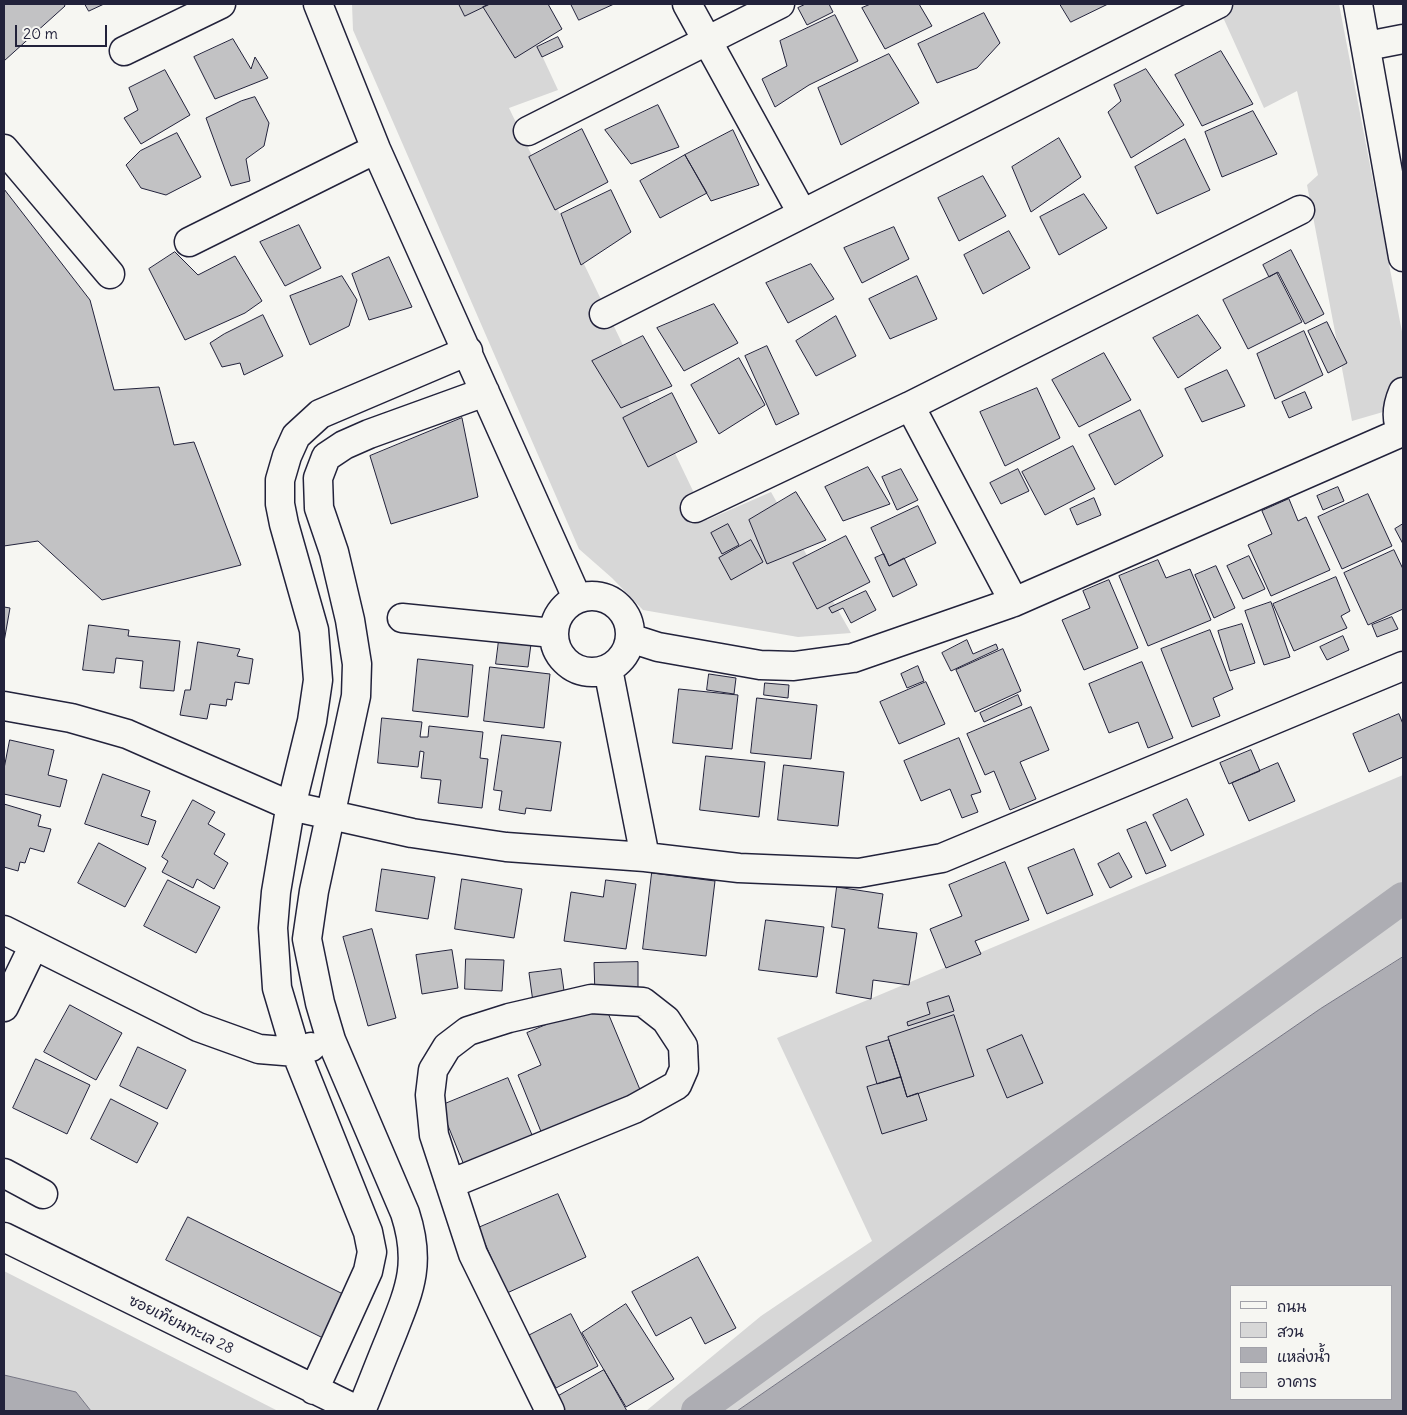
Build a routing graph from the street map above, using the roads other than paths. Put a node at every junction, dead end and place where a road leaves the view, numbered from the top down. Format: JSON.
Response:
{"nodes":[{"id":1,"x":221,"y":4,"type":"edge"},
{"id":2,"x":318,"y":4,"type":"edge"},
{"id":3,"x":687,"y":4,"type":"edge"},
{"id":4,"x":780,"y":4,"type":"edge"},
{"id":5,"x":1218,"y":4,"type":"edge"},
{"id":6,"x":1358,"y":4,"type":"edge"},
{"id":7,"x":708,"y":39,"type":"junction"},
{"id":8,"x":1403,"y":40,"type":"edge"},
{"id":9,"x":1367,"y":46,"type":"junction"},
{"id":10,"x":124,"y":50,"type":"dead end"},
{"id":11,"x":528,"y":130,"type":"dead end"},
{"id":12,"x":4,"y":149,"type":"edge"},
{"id":13,"x":376,"y":149,"type":"junction"},
{"id":14,"x":1300,"y":210,"type":"dead end"},
{"id":15,"x":802,"y":213,"type":"junction"},
{"id":16,"x":1402,"y":240,"type":"edge"},
{"id":17,"x":190,"y":242,"type":"dead end"},
{"id":18,"x":110,"y":274,"type":"dead end"},
{"id":19,"x":604,"y":314,"type":"dead end"},
{"id":20,"x":468,"y":351,"type":"junction"},
{"id":21,"x":485,"y":392,"type":"junction"},
{"id":22,"x":1403,"y":392,"type":"edge"},
{"id":23,"x":910,"y":406,"type":"junction"},
{"id":24,"x":1402,"y":432,"type":"edge"},
{"id":25,"x":296,"y":436,"type":"junction"},
{"id":26,"x":326,"y":457,"type":"junction"},
{"id":27,"x":695,"y":508,"type":"dead end"},
{"id":28,"x":577,"y":598,"type":"junction"},
{"id":29,"x":1014,"y":602,"type":"junction"},
{"id":30,"x":402,"y":618,"type":"dead end"},
{"id":31,"x":553,"y":633,"type":"junction"},
{"id":32,"x":630,"y":638,"type":"junction"},
{"id":33,"x":1403,"y":666,"type":"edge"},
{"id":34,"x":608,"y":669,"type":"junction"},
{"id":35,"x":4,"y":706,"type":"edge"},
{"id":36,"x":291,"y":806,"type":"junction"},
{"id":37,"x":330,"y":814,"type":"junction"},
{"id":38,"x":645,"y":857,"type":"junction"},
{"id":39,"x":4,"y":930,"type":"edge"},
{"id":40,"x":34,"y":945,"type":"junction"},
{"id":41,"x":4,"y":1007,"type":"edge"},
{"id":42,"x":332,"y":1040,"type":"junction"},
{"id":43,"x":296,"y":1052,"type":"junction"},
{"id":44,"x":4,"y":1173,"type":"edge"},
{"id":45,"x":450,"y":1184,"type":"junction"},
{"id":46,"x":44,"y":1194,"type":"dead end"},
{"id":47,"x":4,"y":1237,"type":"edge"},
{"id":48,"x":372,"y":1252,"type":"junction"},
{"id":49,"x":414,"y":1259,"type":"junction"},
{"id":50,"x":314,"y":1390,"type":"junction"},
{"id":51,"x":360,"y":1411,"type":"edge"},
{"id":52,"x":550,"y":1411,"type":"edge"}],
"edges":[{"from":1,"to":10,"type":"street"},
{"from":2,"to":13,"type":"street"},
{"from":3,"to":7,"type":"street"},
{"from":4,"to":7,"type":"street"},
{"from":5,"to":15,"type":"street"},
{"from":6,"to":9,"type":"street"},
{"from":7,"to":11,"type":"street"},
{"from":7,"to":15,"type":"street"},
{"from":8,"to":9,"type":"street"},
{"from":9,"to":16,"type":"street"},
{"from":12,"to":18,"type":"street"},
{"from":13,"to":17,"type":"street"},
{"from":13,"to":20,"type":"street"},
{"from":14,"to":23,"type":"street"},
{"from":15,"to":19,"type":"street"},
{"from":20,"to":21,"type":"street"},
{"from":20,"to":25,"type":"street"},
{"from":21,"to":26,"type":"street"},
{"from":21,"to":28,"type":"street"},
{"from":22,"to":24,"type":"street"},
{"from":23,"to":27,"type":"street"},
{"from":23,"to":29,"type":"street"},
{"from":24,"to":29,"type":"street"},
{"from":25,"to":26,"type":"street"},
{"from":25,"to":36,"type":"street"},
{"from":26,"to":37,"type":"street"},
{"from":28,"to":31,"type":"street"},
{"from":28,"to":32,"type":"street"},
{"from":29,"to":32,"type":"street"},
{"from":30,"to":31,"type":"street"},
{"from":31,"to":34,"type":"street"},
{"from":32,"to":34,"type":"street"},
{"from":33,"to":38,"type":"street"},
{"from":34,"to":38,"type":"street"},
{"from":35,"to":36,"type":"street"},
{"from":36,"to":37,"type":"street"},
{"from":36,"to":43,"type":"street"},
{"from":37,"to":38,"type":"street"},
{"from":37,"to":42,"type":"street"},
{"from":39,"to":40,"type":"street"},
{"from":40,"to":41,"type":"street"},
{"from":40,"to":43,"type":"street"},
{"from":42,"to":43,"type":"street"},
{"from":42,"to":49,"type":"street"},
{"from":43,"to":48,"type":"street"},
{"from":44,"to":46,"type":"street"},
{"from":45,"to":45,"type":"street"},
{"from":45,"to":52,"type":"street"},
{"from":47,"to":50,"type":"street","name":"ซอยเทียนทะเล 28"},
{"from":48,"to":49,"type":"street"},
{"from":48,"to":50,"type":"street"},
{"from":49,"to":51,"type":"street"},
{"from":50,"to":51,"type":"street","name":"ซอยเทียนทะเล 28"}]}
